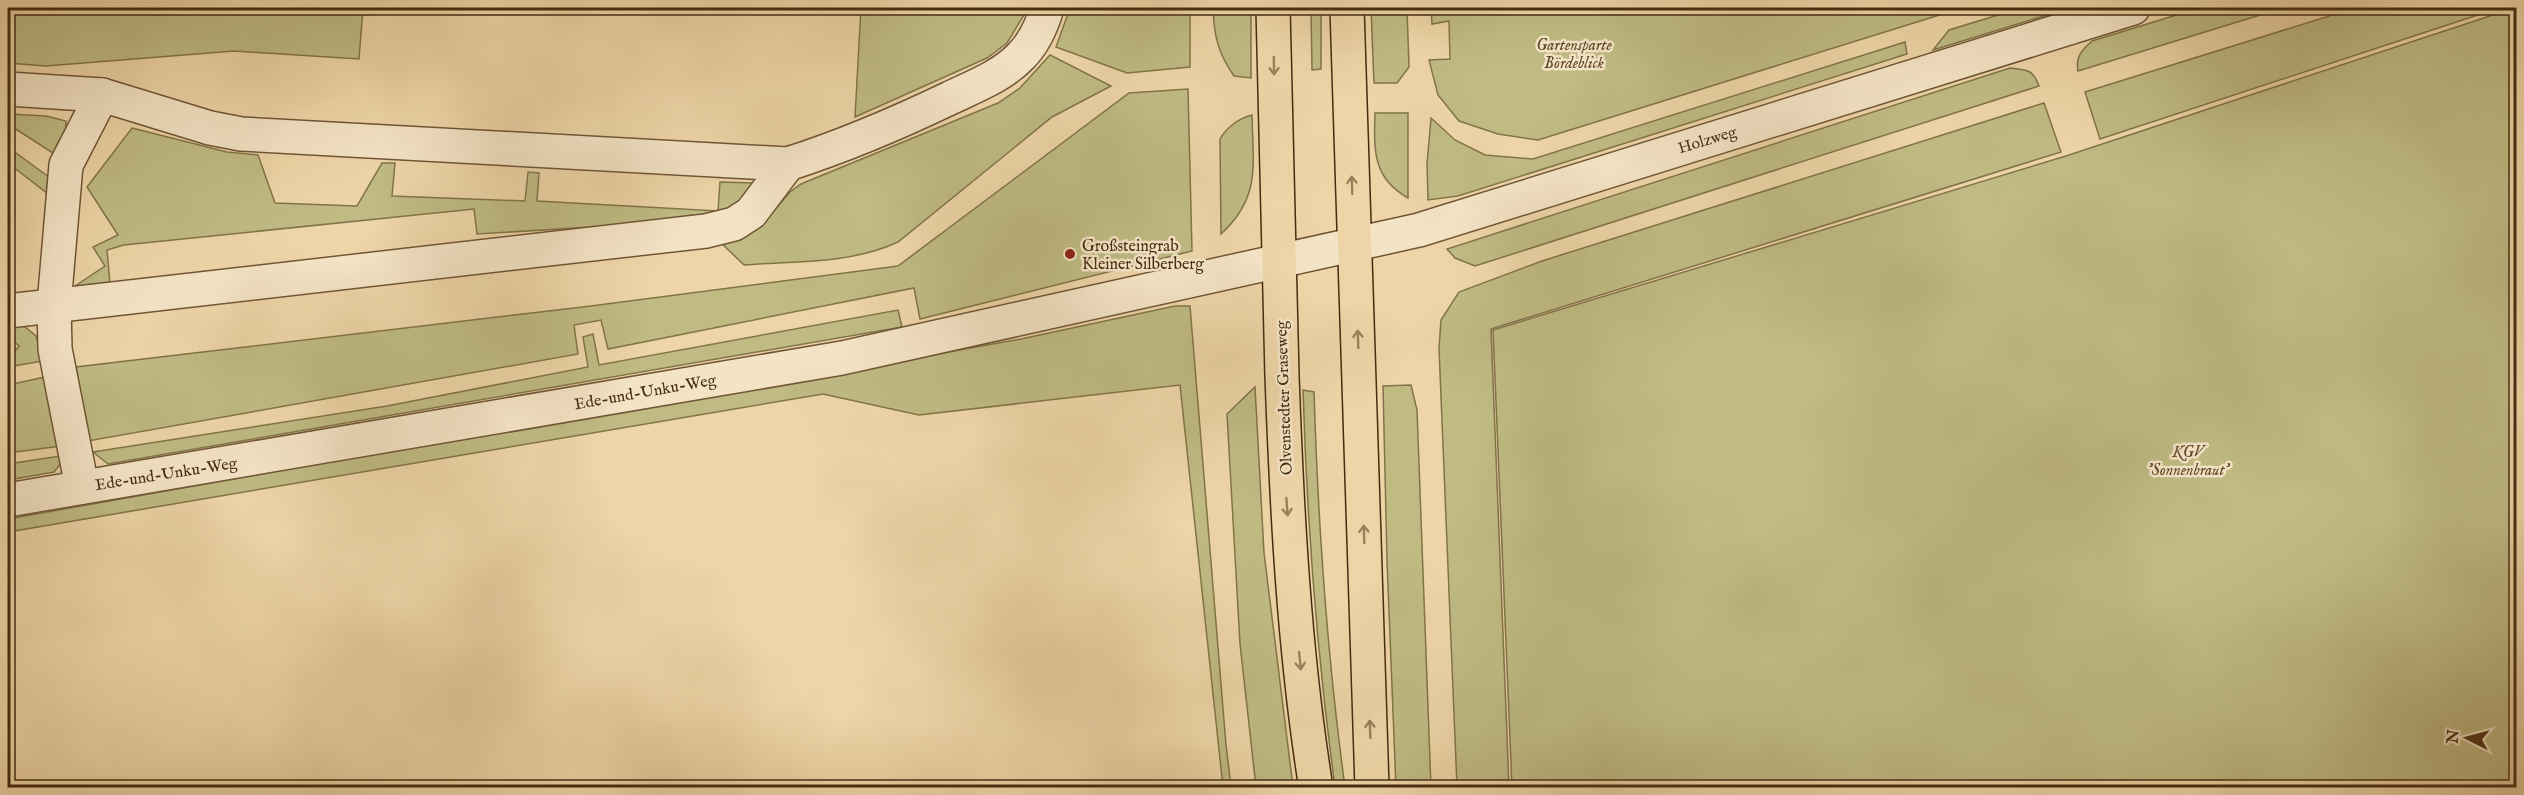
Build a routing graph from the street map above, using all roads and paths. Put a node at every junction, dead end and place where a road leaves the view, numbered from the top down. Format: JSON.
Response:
{"nodes":[{"id":1,"x":1047,"y":8,"type":"edge"},
{"id":2,"x":1274,"y":8,"type":"edge"},
{"id":3,"x":1347,"y":8,"type":"edge"},
{"id":4,"x":2133,"y":8,"type":"edge"},
{"id":5,"x":8,"y":88,"type":"edge"},
{"id":6,"x":102,"y":95,"type":"junction"},
{"id":7,"x":788,"y":164,"type":"junction"},
{"id":8,"x":1354,"y":244,"type":"junction"},
{"id":9,"x":1277,"y":260,"type":"junction"},
{"id":10,"x":54,"y":305,"type":"junction"},
{"id":11,"x":8,"y":311,"type":"edge"},
{"id":12,"x":82,"y":487,"type":"junction"},
{"id":13,"x":8,"y":500,"type":"edge"},
{"id":14,"x":1316,"y":788,"type":"edge"},
{"id":15,"x":1372,"y":788,"type":"edge"}],
"edges":[{"from":1,"to":7,"type":"street"},
{"from":2,"to":9,"type":"main road","name":"Olvenstedter Graseweg","one_way":true},
{"from":8,"to":3,"type":"main road","one_way":true},
{"from":4,"to":8,"type":"street","name":"Holzweg"},
{"from":5,"to":6,"type":"street"},
{"from":6,"to":7,"type":"street"},
{"from":6,"to":10,"type":"street"},
{"from":7,"to":10,"type":"street"},
{"from":8,"to":9,"type":"street","name":"Holzweg"},
{"from":15,"to":8,"type":"main road","one_way":true},
{"from":9,"to":12,"type":"street","name":"Ede-und-Unku-Weg"},
{"from":9,"to":14,"type":"main road","name":"Olvenstedter Graseweg","one_way":true},
{"from":10,"to":11,"type":"street"},
{"from":10,"to":12,"type":"street"},
{"from":12,"to":13,"type":"street","name":"Ede-und-Unku-Weg"}]}
